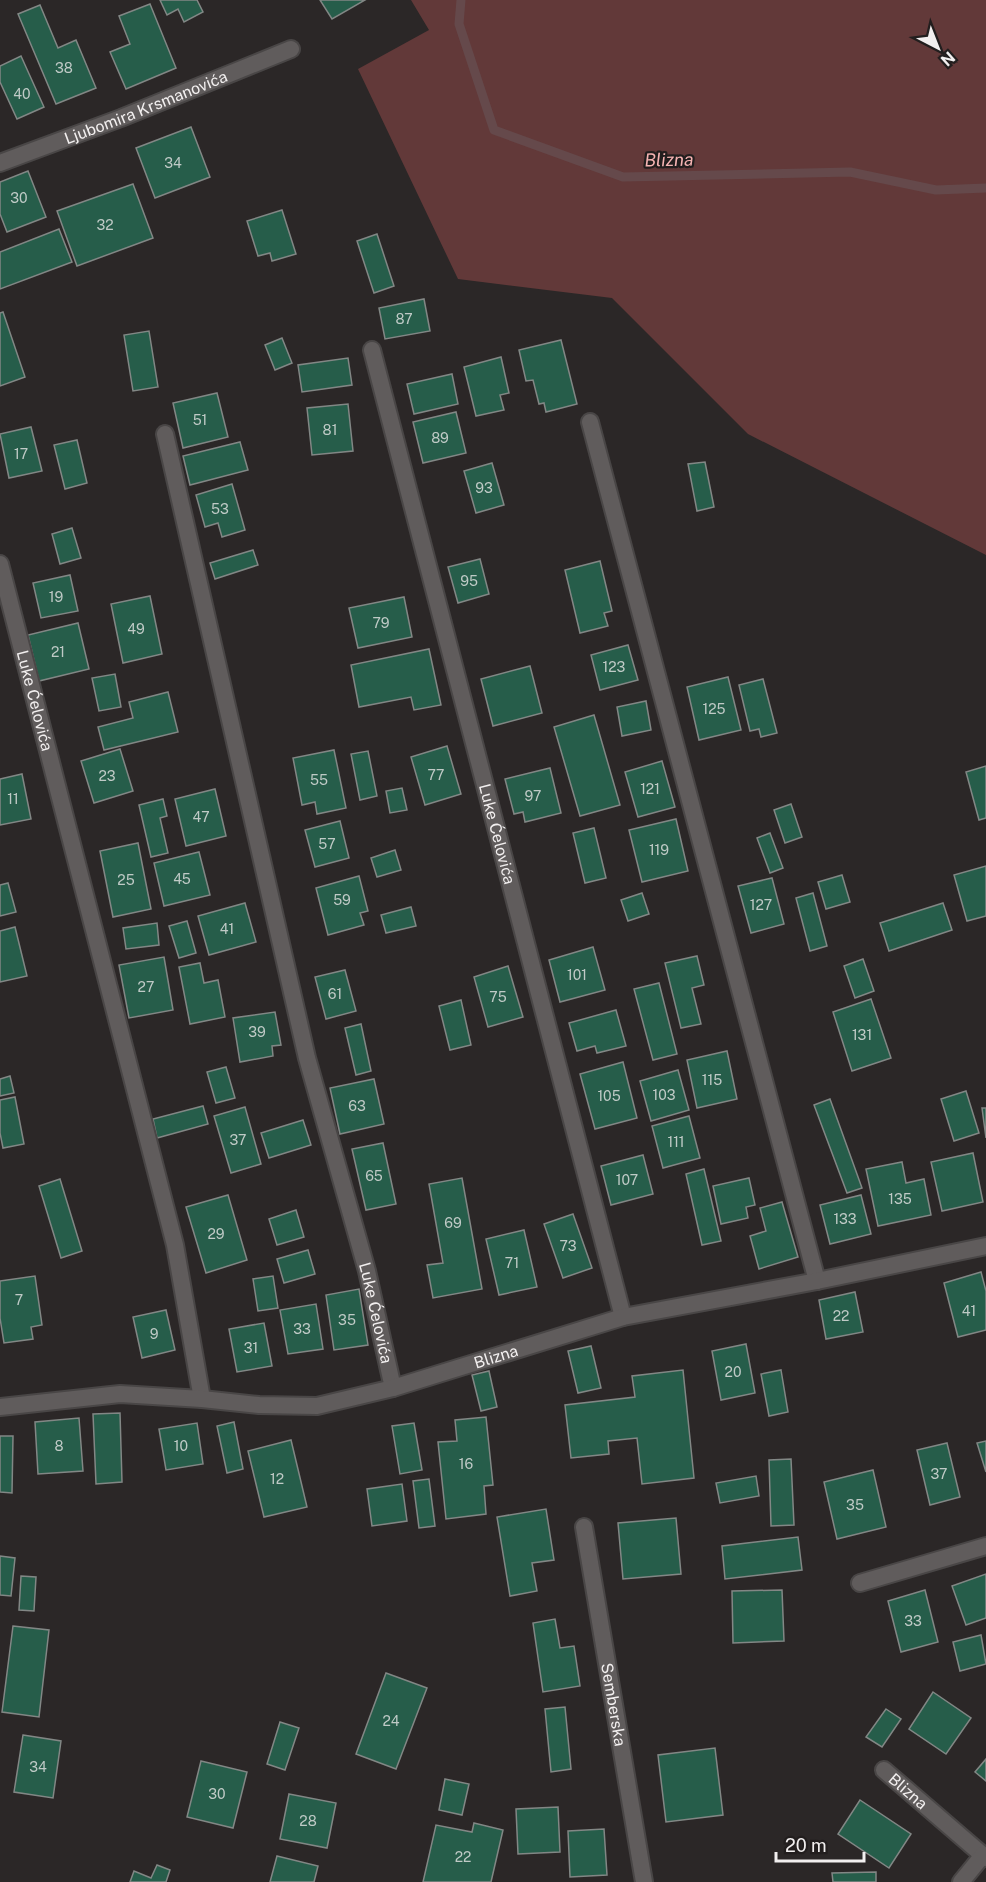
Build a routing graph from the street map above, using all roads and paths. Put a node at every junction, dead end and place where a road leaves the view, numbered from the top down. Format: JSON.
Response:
{"nodes":[{"id":1,"x":291,"y":49,"type":"dead end"},
{"id":2,"x":0,"y":163,"type":"edge"},
{"id":3,"x":372,"y":350,"type":"dead end"},
{"id":4,"x":590,"y":422,"type":"dead end"},
{"id":5,"x":165,"y":434,"type":"dead end"},
{"id":6,"x":0,"y":564,"type":"edge"},
{"id":7,"x":986,"y":1246,"type":"edge"},
{"id":8,"x":817,"y":1281,"type":"junction"},
{"id":9,"x":623,"y":1317,"type":"junction"},
{"id":10,"x":393,"y":1388,"type":"junction"},
{"id":11,"x":202,"y":1399,"type":"junction"},
{"id":12,"x":0,"y":1407,"type":"edge"},
{"id":13,"x":584,"y":1527,"type":"dead end"},
{"id":14,"x":986,"y":1546,"type":"edge"},
{"id":15,"x":860,"y":1583,"type":"dead end"},
{"id":16,"x":884,"y":1770,"type":"dead end"},
{"id":17,"x":984,"y":1857,"type":"edge"},
{"id":18,"x":644,"y":1882,"type":"edge"},
{"id":19,"x":961,"y":1882,"type":"edge"}],
"edges":[{"from":1,"to":2,"type":"street","name":"Ljubomira Krsmanovića"},
{"from":3,"to":9,"type":"street","name":"Luke Ćelovića"},
{"from":4,"to":8,"type":"street"},
{"from":5,"to":10,"type":"street","name":"Luke Ćelovića"},
{"from":6,"to":11,"type":"street","name":"Luke Ćelovića"},
{"from":7,"to":8,"type":"street","name":"Blizna"},
{"from":8,"to":9,"type":"street","name":"Blizna"},
{"from":9,"to":10,"type":"street","name":"Blizna"},
{"from":10,"to":11,"type":"street","name":"Blizna"},
{"from":11,"to":12,"type":"street","name":"Blizna"},
{"from":13,"to":18,"type":"street","name":"Semberska"},
{"from":14,"to":15,"type":"street"},
{"from":16,"to":17,"type":"street","name":"Blizna"},
{"from":17,"to":19,"type":"street"}]}
